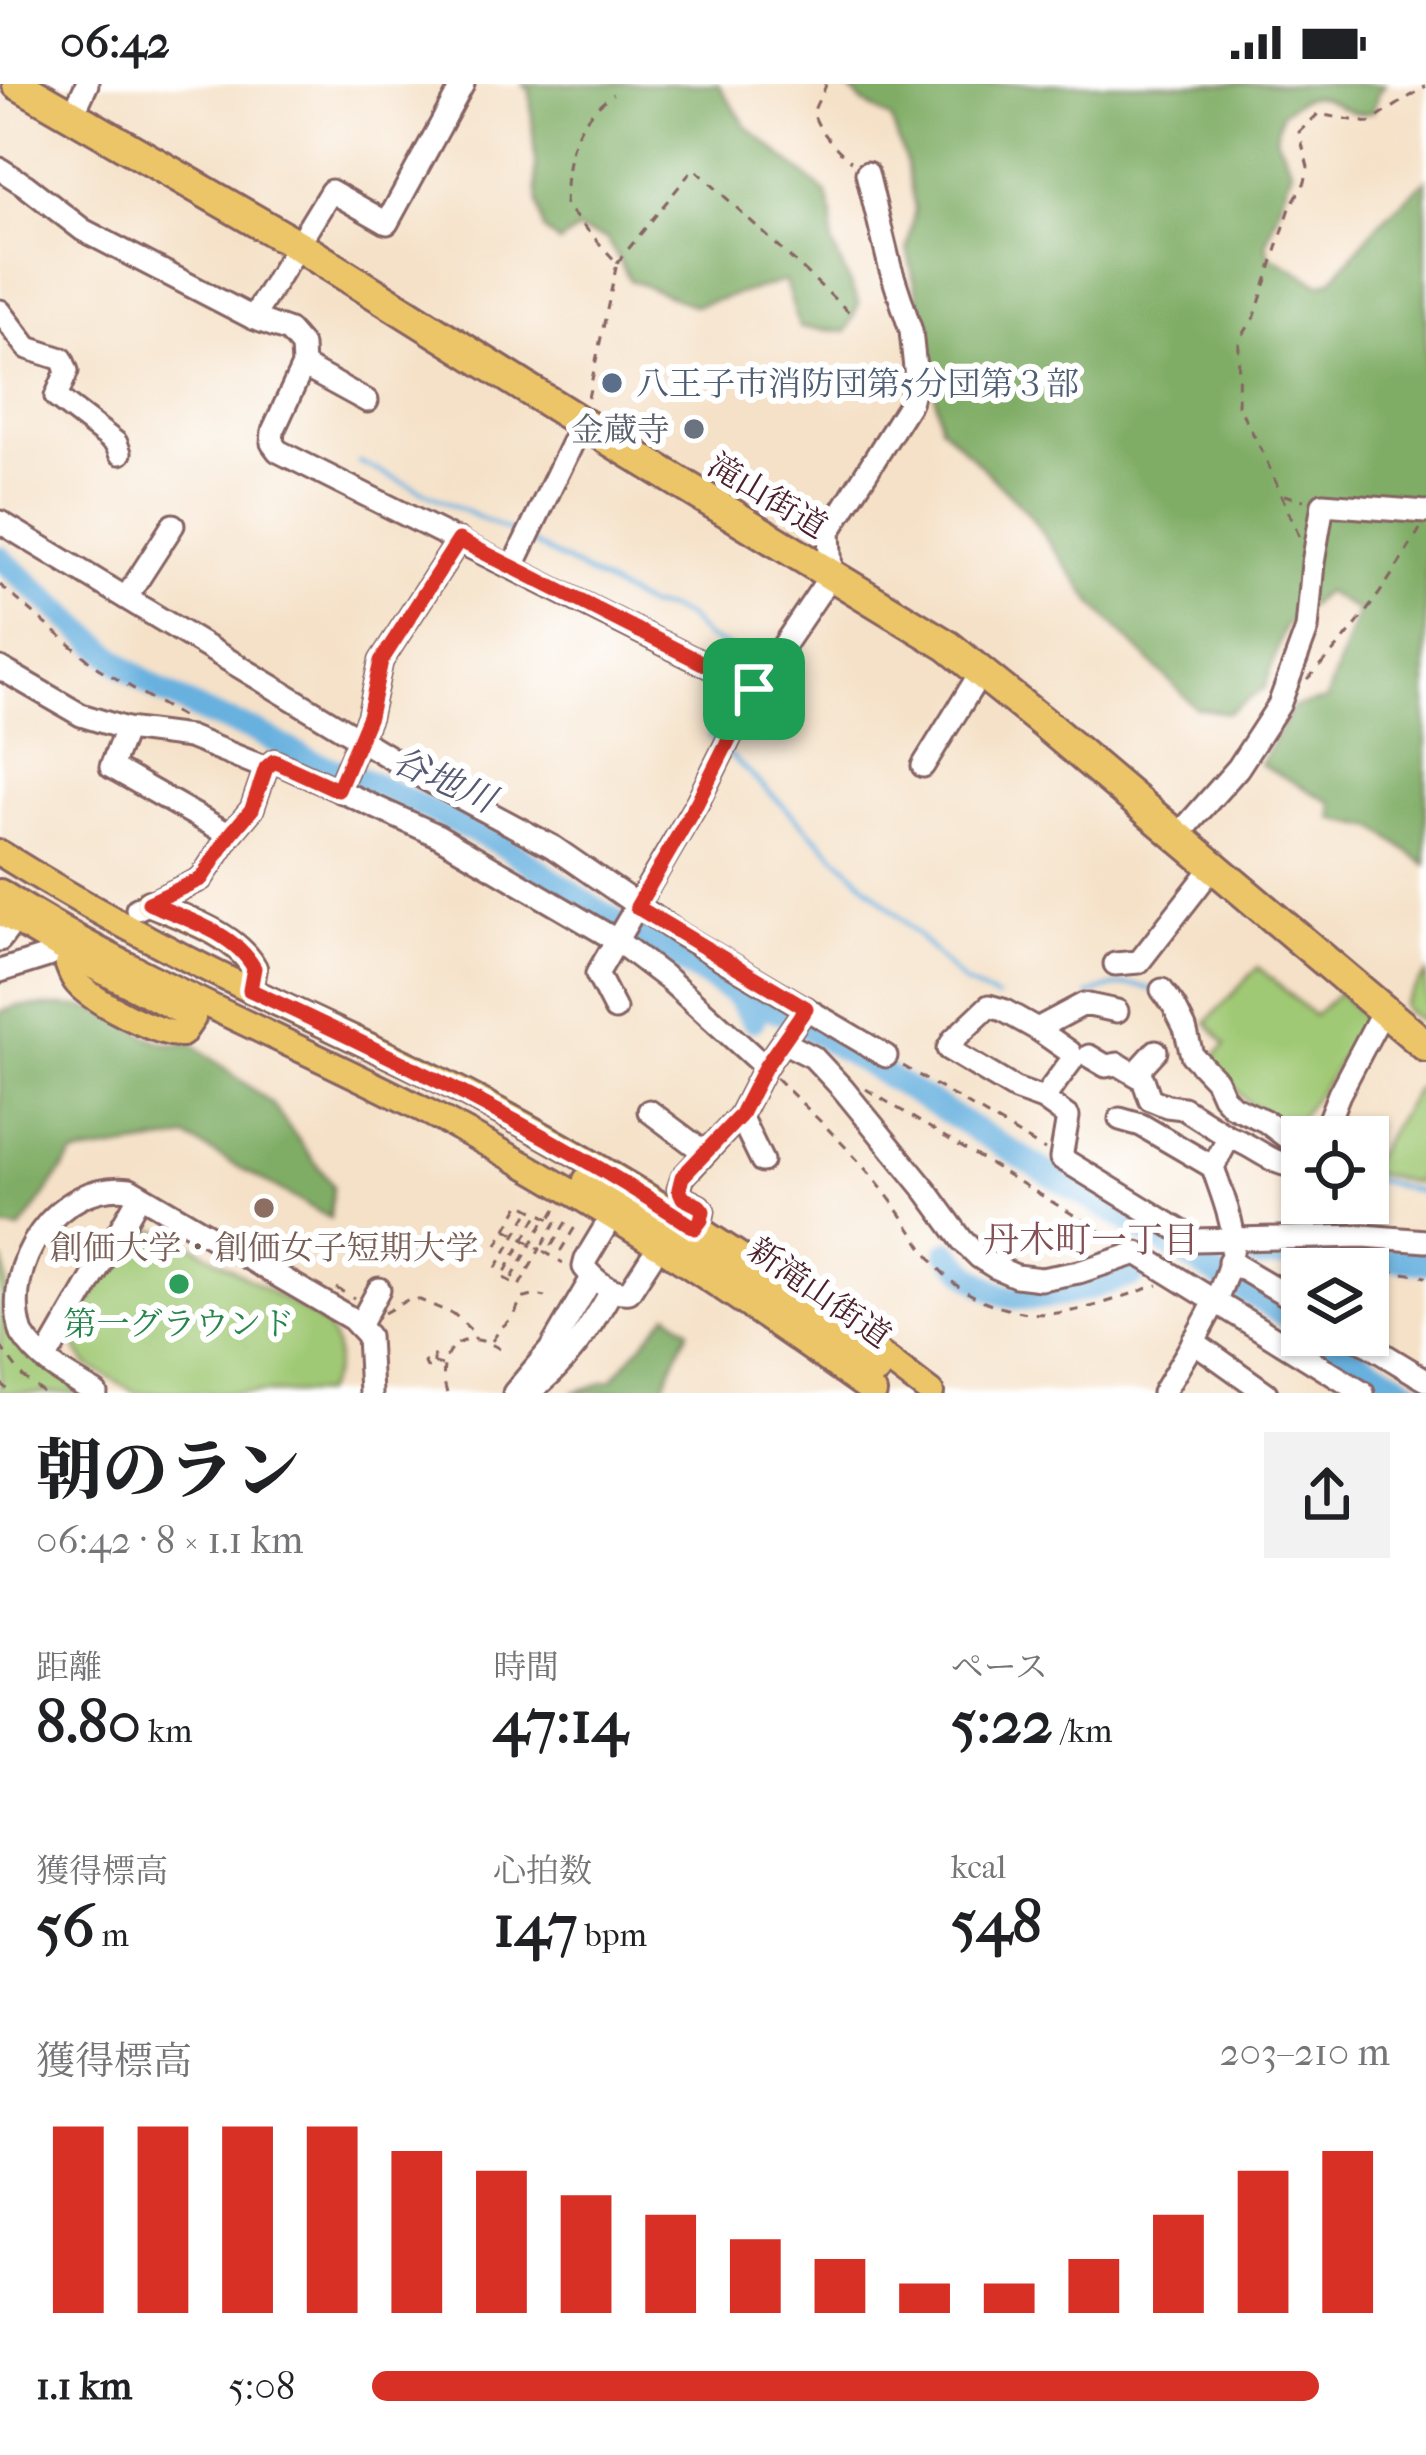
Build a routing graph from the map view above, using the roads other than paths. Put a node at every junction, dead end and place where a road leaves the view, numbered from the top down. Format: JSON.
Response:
{"nodes":[{"id":1,"x":18,"y":84,"type":"edge"},
{"id":2,"x":87,"y":84,"type":"edge"},
{"id":3,"x":464,"y":84,"type":"edge"},
{"id":4,"x":73,"y":114,"type":"junction"},
{"id":5,"x":0,"y":169,"type":"edge"},
{"id":6,"x":867,"y":173,"type":"road end"},
{"id":7,"x":299,"y":246,"type":"junction"},
{"id":8,"x":0,"y":311,"type":"edge"},
{"id":9,"x":253,"y":318,"type":"junction"},
{"id":10,"x":303,"y":366,"type":"junction"},
{"id":11,"x":368,"y":401,"type":"dead end"},
{"id":12,"x":582,"y":423,"type":"junction"},
{"id":13,"x":119,"y":453,"type":"dead end"},
{"id":14,"x":1426,"y":515,"type":"edge"},
{"id":15,"x":0,"y":522,"type":"edge"},
{"id":16,"x":172,"y":525,"type":"dead end"},
{"id":17,"x":459,"y":540,"type":"junction"},
{"id":18,"x":513,"y":566,"type":"junction"},
{"id":19,"x":831,"y":575,"type":"junction"},
{"id":20,"x":126,"y":598,"type":"junction"},
{"id":21,"x":981,"y":672,"type":"junction"},
{"id":22,"x":2,"y":675,"type":"edge"},
{"id":23,"x":754,"y":689,"type":"junction"},
{"id":24,"x":126,"y":729,"type":"junction"},
{"id":25,"x":357,"y":747,"type":"junction"},
{"id":26,"x":923,"y":766,"type":"dead end"},
{"id":27,"x":266,"y":768,"type":"junction"},
{"id":28,"x":340,"y":785,"type":"junction"},
{"id":29,"x":230,"y":835,"type":"junction"},
{"id":30,"x":1177,"y":837,"type":"junction"},
{"id":31,"x":0,"y":853,"type":"edge"},
{"id":32,"x":1213,"y":867,"type":"junction"},
{"id":33,"x":0,"y":871,"type":"edge"},
{"id":34,"x":0,"y":892,"type":"edge"},
{"id":35,"x":143,"y":906,"type":"joint"},
{"id":36,"x":635,"y":909,"type":"junction"},
{"id":37,"x":5,"y":924,"type":"edge"},
{"id":38,"x":617,"y":938,"type":"junction"},
{"id":39,"x":60,"y":960,"type":"joint"},
{"id":40,"x":1115,"y":964,"type":"dead end"},
{"id":41,"x":0,"y":971,"type":"edge"},
{"id":42,"x":250,"y":990,"type":"junction"},
{"id":43,"x":1162,"y":990,"type":"dead end"},
{"id":44,"x":615,"y":1009,"type":"dead end"},
{"id":45,"x":804,"y":1010,"type":"junction"},
{"id":46,"x":1117,"y":1011,"type":"dead end"},
{"id":47,"x":1385,"y":1012,"type":"junction"},
{"id":48,"x":193,"y":1018,"type":"junction"},
{"id":49,"x":1037,"y":1029,"type":"junction"},
{"id":50,"x":785,"y":1039,"type":"junction"},
{"id":51,"x":1426,"y":1046,"type":"edge"},
{"id":52,"x":1156,"y":1051,"type":"dead end"},
{"id":53,"x":886,"y":1056,"type":"road end"},
{"id":54,"x":1089,"y":1056,"type":"dead end"},
{"id":55,"x":765,"y":1067,"type":"junction"},
{"id":56,"x":1135,"y":1074,"type":"junction"},
{"id":57,"x":1043,"y":1099,"type":"junction"},
{"id":58,"x":649,"y":1111,"type":"dead end"},
{"id":59,"x":740,"y":1116,"type":"junction"},
{"id":60,"x":1330,"y":1116,"type":"edge"},
{"id":61,"x":1120,"y":1119,"type":"dead end"},
{"id":62,"x":1281,"y":1133,"type":"edge"},
{"id":63,"x":1229,"y":1137,"type":"junction"},
{"id":64,"x":705,"y":1153,"type":"junction"},
{"id":65,"x":762,"y":1161,"type":"dead end"},
{"id":66,"x":1281,"y":1164,"type":"edge"},
{"id":67,"x":1213,"y":1167,"type":"junction"},
{"id":68,"x":140,"y":1195,"type":"junction"},
{"id":69,"x":695,"y":1228,"type":"junction"},
{"id":70,"x":604,"y":1229,"type":"junction"},
{"id":71,"x":1426,"y":1241,"type":"edge"},
{"id":72,"x":1230,"y":1256,"type":"junction"},
{"id":73,"x":651,"y":1258,"type":"junction"},
{"id":74,"x":592,"y":1278,"type":"junction"},
{"id":75,"x":726,"y":1289,"type":"junction"},
{"id":76,"x":613,"y":1290,"type":"junction"},
{"id":77,"x":1281,"y":1290,"type":"edge"},
{"id":78,"x":1216,"y":1299,"type":"junction"},
{"id":79,"x":757,"y":1310,"type":"junction"},
{"id":80,"x":1193,"y":1341,"type":"junction"},
{"id":81,"x":1387,"y":1356,"type":"edge"},
{"id":82,"x":45,"y":1360,"type":"junction"},
{"id":83,"x":1426,"y":1380,"type":"edge"},
{"id":84,"x":1328,"y":1383,"type":"edge"},
{"id":85,"x":96,"y":1393,"type":"edge"},
{"id":86,"x":371,"y":1393,"type":"edge"},
{"id":87,"x":514,"y":1393,"type":"edge"},
{"id":88,"x":526,"y":1393,"type":"edge"},
{"id":89,"x":846,"y":1393,"type":"edge"},
{"id":90,"x":874,"y":1393,"type":"edge"},
{"id":91,"x":905,"y":1393,"type":"edge"},
{"id":92,"x":931,"y":1393,"type":"edge"},
{"id":93,"x":1163,"y":1393,"type":"edge"},
{"id":94,"x":1266,"y":1393,"type":"edge"},
{"id":95,"x":1363,"y":1393,"type":"edge"}],
"edges":[{"from":1,"to":4,"type":"highway","name":"滝山街道"},
{"from":2,"to":4,"type":"street"},
{"from":3,"to":7,"type":"street"},
{"from":4,"to":7,"type":"highway","name":"滝山街道"},
{"from":5,"to":9,"type":"street"},
{"from":6,"to":19,"type":"street"},
{"from":7,"to":9,"type":"street"},
{"from":7,"to":12,"type":"highway","name":"滝山街道"},
{"from":8,"to":13,"type":"street"},
{"from":9,"to":10,"type":"street"},
{"from":10,"to":11,"type":"street"},
{"from":10,"to":17,"type":"street"},
{"from":12,"to":18,"type":"street"},
{"from":12,"to":19,"type":"highway","name":"滝山街道"},
{"from":14,"to":30,"type":"street"},
{"from":15,"to":20,"type":"street"},
{"from":16,"to":20,"type":"street"},
{"from":17,"to":18,"type":"street"},
{"from":17,"to":25,"type":"street"},
{"from":18,"to":23,"type":"street"},
{"from":19,"to":21,"type":"highway","name":"滝山街道"},
{"from":19,"to":23,"type":"street"},
{"from":20,"to":25,"type":"street"},
{"from":21,"to":26,"type":"street"},
{"from":21,"to":30,"type":"highway","name":"滝山街道"},
{"from":22,"to":24,"type":"street"},
{"from":23,"to":36,"type":"street"},
{"from":24,"to":27,"type":"street"},
{"from":24,"to":29,"type":"street"},
{"from":25,"to":28,"type":"street"},
{"from":25,"to":36,"type":"street"},
{"from":27,"to":28,"type":"street"},
{"from":27,"to":29,"type":"street"},
{"from":28,"to":38,"type":"street"},
{"from":29,"to":35,"type":"street"},
{"from":30,"to":32,"type":"highway","name":"滝山街道"},
{"from":31,"to":42,"type":"main road"},
{"from":32,"to":40,"type":"street"},
{"from":32,"to":47,"type":"highway","name":"滝山街道"},
{"from":33,"to":91,"type":"main road","name":"新滝山街道"},
{"from":34,"to":75,"type":"main road","name":"新滝山街道"},
{"from":35,"to":42,"type":"main road"},
{"from":36,"to":38,"type":"street"},
{"from":36,"to":45,"type":"street"},
{"from":37,"to":48,"type":"main road"},
{"from":38,"to":44,"type":"street"},
{"from":38,"to":55,"type":"street"},
{"from":39,"to":41,"type":"street"},
{"from":39,"to":48,"type":"main road"},
{"from":42,"to":69,"type":"main road"},
{"from":43,"to":62,"type":"street"},
{"from":45,"to":50,"type":"street"},
{"from":45,"to":53,"type":"street"},
{"from":46,"to":49,"type":"street"},
{"from":47,"to":51,"type":"highway","name":"滝山街道"},
{"from":47,"to":60,"type":"street"},
{"from":48,"to":70,"type":"main road"},
{"from":49,"to":57,"type":"street"},
{"from":49,"to":57,"type":"street"},
{"from":50,"to":55,"type":"street"},
{"from":50,"to":78,"type":"street"},
{"from":52,"to":56,"type":"street"},
{"from":54,"to":56,"type":"street"},
{"from":55,"to":59,"type":"street"},
{"from":56,"to":63,"type":"street"},
{"from":57,"to":72,"type":"street"},
{"from":58,"to":64,"type":"street"},
{"from":59,"to":64,"type":"street"},
{"from":59,"to":65,"type":"street"},
{"from":61,"to":67,"type":"street"},
{"from":63,"to":66,"type":"street"},
{"from":63,"to":67,"type":"street"},
{"from":64,"to":69,"type":"street"},
{"from":67,"to":72,"type":"street"},
{"from":68,"to":82,"type":"street"},
{"from":68,"to":82,"type":"street"},
{"from":68,"to":86,"type":"street"},
{"from":69,"to":92,"type":"main road"},
{"from":70,"to":73,"type":"main road"},
{"from":70,"to":74,"type":"street"},
{"from":71,"to":72,"type":"street"},
{"from":72,"to":77,"type":"street"},
{"from":72,"to":78,"type":"street"},
{"from":73,"to":75,"type":"main road"},
{"from":73,"to":76,"type":"street"},
{"from":74,"to":76,"type":"street"},
{"from":74,"to":87,"type":"street"},
{"from":75,"to":79,"type":"main road","name":"新滝山街道"},
{"from":76,"to":88,"type":"street"},
{"from":78,"to":80,"type":"street"},
{"from":78,"to":84,"type":"street"},
{"from":79,"to":89,"type":"main road"},
{"from":79,"to":90,"type":"main road","name":"新滝山街道"},
{"from":80,"to":93,"type":"street"},
{"from":80,"to":94,"type":"street"},
{"from":81,"to":83,"type":"street"},
{"from":82,"to":85,"type":"street"},
{"from":84,"to":95,"type":"street"}]}
